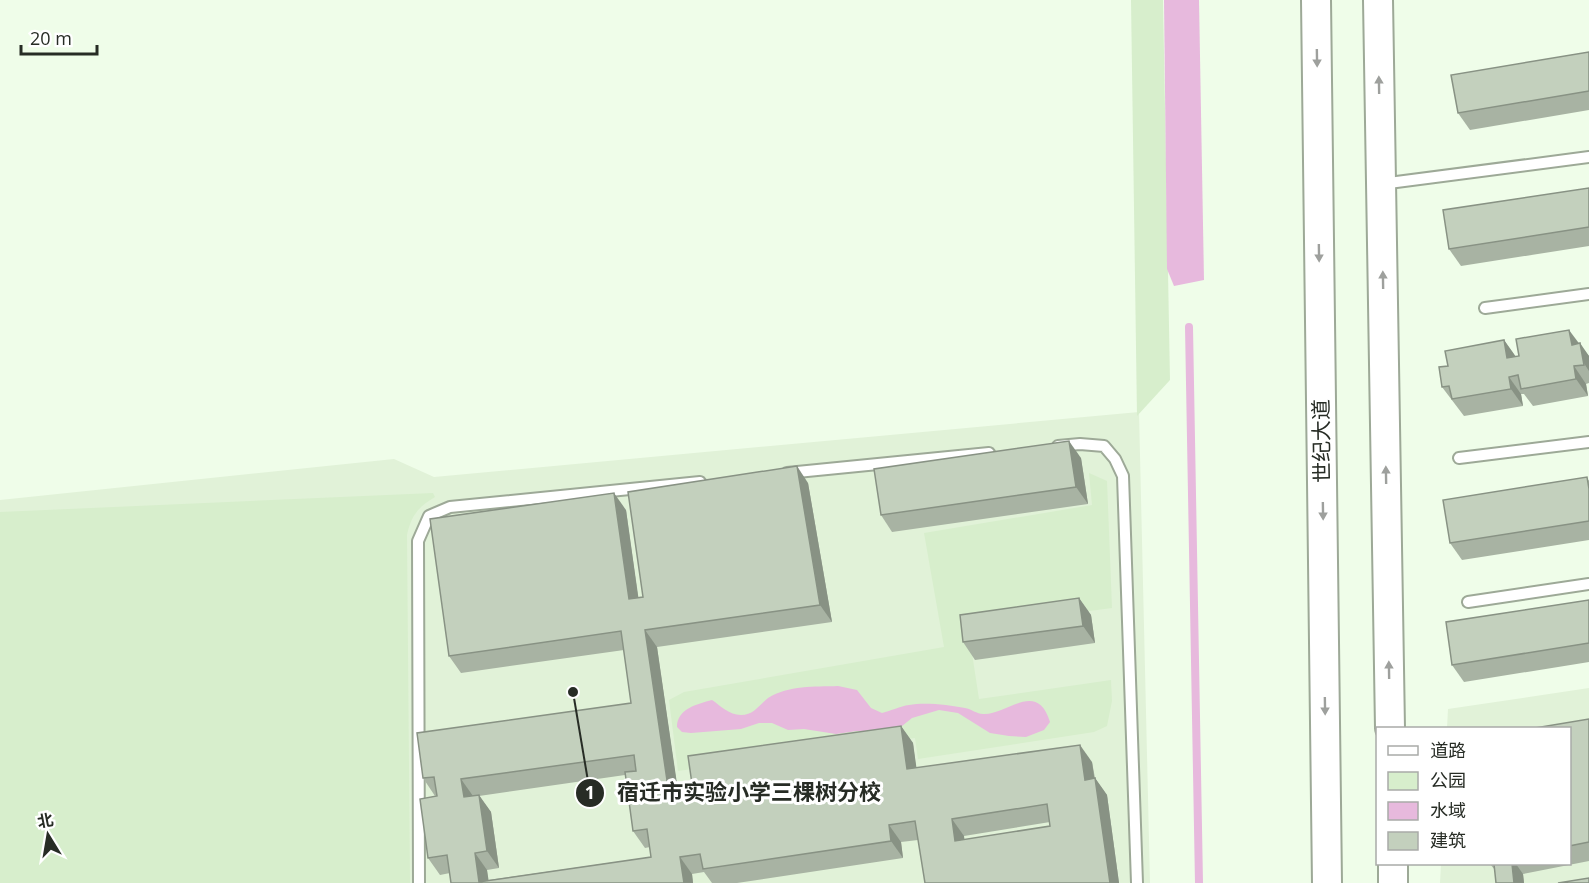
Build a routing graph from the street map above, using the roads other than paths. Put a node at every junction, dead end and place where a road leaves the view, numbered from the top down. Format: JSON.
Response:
{"nodes":[{"id":1,"x":1316,"y":0,"type":"edge"},
{"id":2,"x":1378,"y":0,"type":"edge"},
{"id":3,"x":1589,"y":158,"type":"edge"},
{"id":4,"x":1381,"y":184,"type":"junction"},
{"id":5,"x":1589,"y":294,"type":"edge"},
{"id":6,"x":1485,"y":308,"type":"dead end"},
{"id":7,"x":1589,"y":441,"type":"edge"},
{"id":8,"x":1044,"y":447,"type":"edge"},
{"id":9,"x":997,"y":452,"type":"edge"},
{"id":10,"x":1459,"y":458,"type":"dead end"},
{"id":11,"x":771,"y":475,"type":"edge"},
{"id":12,"x":711,"y":481,"type":"edge"},
{"id":13,"x":1589,"y":584,"type":"edge"},
{"id":14,"x":1468,"y":602,"type":"dead end"},
{"id":15,"x":1390,"y":727,"type":"edge"},
{"id":16,"x":1393,"y":865,"type":"edge"},
{"id":17,"x":419,"y":883,"type":"edge"},
{"id":18,"x":1137,"y":883,"type":"edge"},
{"id":19,"x":1327,"y":883,"type":"edge"},
{"id":20,"x":1393,"y":883,"type":"edge"}],
"edges":[{"from":1,"to":19,"type":"street","name":"世纪大道","one_way":true},
{"from":4,"to":2,"type":"street","one_way":true},
{"from":3,"to":4,"type":"lane"},
{"from":15,"to":4,"type":"street","one_way":true},
{"from":5,"to":6,"type":"lane"},
{"from":7,"to":10,"type":"lane"},
{"from":8,"to":18,"type":"lane"},
{"from":9,"to":11,"type":"lane"},
{"from":12,"to":17,"type":"lane"},
{"from":13,"to":14,"type":"lane"},
{"from":16,"to":20,"type":"street"}]}
